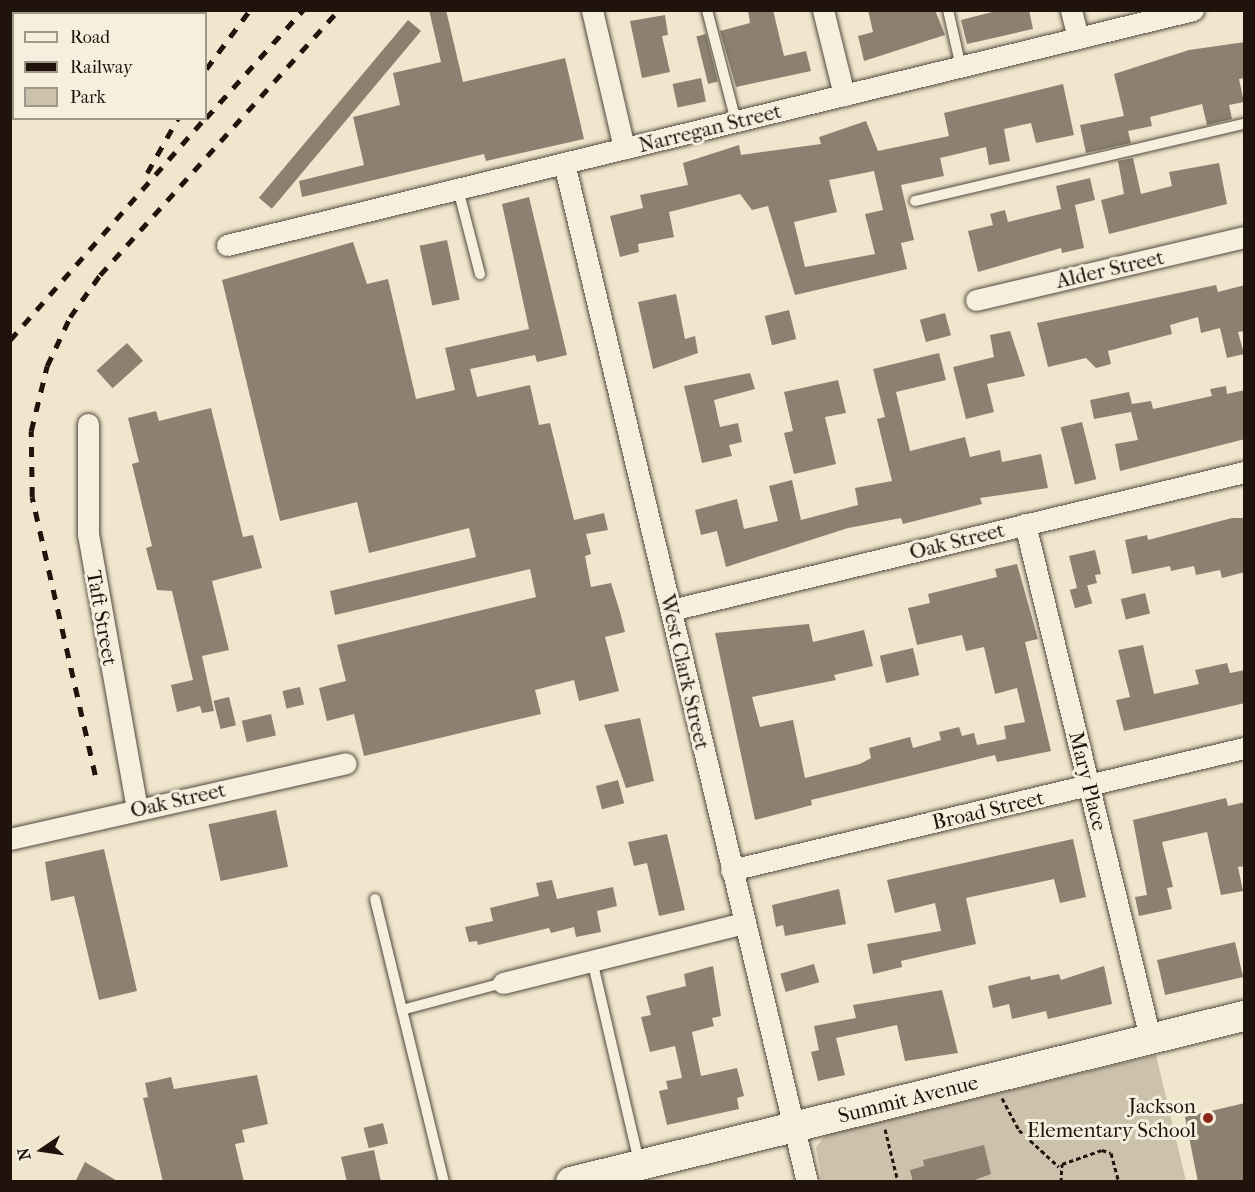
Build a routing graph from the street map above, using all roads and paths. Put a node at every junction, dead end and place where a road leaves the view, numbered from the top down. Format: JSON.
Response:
{"nodes":[{"id":1,"x":592,"y":10,"type":"edge"},
{"id":2,"x":707,"y":10,"type":"edge"},
{"id":3,"x":823,"y":10,"type":"edge"},
{"id":4,"x":948,"y":10,"type":"edge"},
{"id":5,"x":1071,"y":10,"type":"edge"},
{"id":6,"x":1192,"y":11,"type":"edge"},
{"id":7,"x":1078,"y":38,"type":"junction"},
{"id":8,"x":961,"y":67,"type":"junction"},
{"id":9,"x":844,"y":95,"type":"junction"},
{"id":10,"x":736,"y":121,"type":"junction"},
{"id":11,"x":1245,"y":124,"type":"edge"},
{"id":12,"x":624,"y":148,"type":"junction"},
{"id":13,"x":564,"y":163,"type":"junction"},
{"id":14,"x":458,"y":189,"type":"junction"},
{"id":15,"x":915,"y":201,"type":"dead end"},
{"id":16,"x":1245,"y":237,"type":"edge"},
{"id":17,"x":227,"y":245,"type":"dead end"},
{"id":18,"x":480,"y":274,"type":"dead end"},
{"id":19,"x":975,"y":300,"type":"dead end"},
{"id":20,"x":88,"y":424,"type":"dead end"},
{"id":21,"x":1245,"y":472,"type":"edge"},
{"id":22,"x":1024,"y":525,"type":"junction"},
{"id":23,"x":670,"y":610,"type":"junction"},
{"id":24,"x":1245,"y":748,"type":"edge"},
{"id":25,"x":346,"y":763,"type":"dead end"},
{"id":26,"x":1090,"y":785,"type":"junction"},
{"id":27,"x":137,"y":809,"type":"junction"},
{"id":28,"x":10,"y":839,"type":"edge"},
{"id":29,"x":731,"y":870,"type":"junction"},
{"id":30,"x":375,"y":899,"type":"dead end"},
{"id":31,"x":743,"y":923,"type":"junction"},
{"id":32,"x":592,"y":960,"type":"junction"},
{"id":33,"x":504,"y":983,"type":"joint"},
{"id":34,"x":402,"y":1010,"type":"junction"},
{"id":35,"x":1245,"y":1016,"type":"edge"},
{"id":36,"x":1150,"y":1038,"type":"junction"},
{"id":37,"x":995,"y":1077,"type":"junction"},
{"id":38,"x":879,"y":1106,"type":"junction"},
{"id":39,"x":794,"y":1128,"type":"junction"},
{"id":40,"x":640,"y":1165,"type":"junction"},
{"id":41,"x":1059,"y":1167,"type":"junction"},
{"id":42,"x":444,"y":1182,"type":"edge"},
{"id":43,"x":571,"y":1182,"type":"edge"},
{"id":44,"x":807,"y":1182,"type":"edge"},
{"id":45,"x":898,"y":1182,"type":"edge"},
{"id":46,"x":1061,"y":1182,"type":"edge"},
{"id":47,"x":1119,"y":1182,"type":"edge"}],
"edges":[{"from":1,"to":12,"type":"street"},
{"from":2,"to":10,"type":"lane"},
{"from":3,"to":9,"type":"street"},
{"from":4,"to":8,"type":"lane"},
{"from":5,"to":7,"type":"street"},
{"from":6,"to":7,"type":"street","name":"Narregan Street"},
{"from":7,"to":8,"type":"street","name":"Narregan Street"},
{"from":8,"to":9,"type":"street","name":"Narregan Street"},
{"from":9,"to":10,"type":"street","name":"Narregan Street"},
{"from":10,"to":12,"type":"street","name":"Narregan Street"},
{"from":11,"to":15,"type":"lane"},
{"from":12,"to":13,"type":"street","name":"Narregan Street"},
{"from":13,"to":14,"type":"street","name":"Narregan Street"},
{"from":13,"to":23,"type":"street","name":"West Clark Street"},
{"from":14,"to":17,"type":"street","name":"Narregan Street"},
{"from":14,"to":18,"type":"lane"},
{"from":16,"to":19,"type":"street","name":"Alder Street"},
{"from":20,"to":27,"type":"street","name":"Taft Street"},
{"from":21,"to":22,"type":"street","name":"Oak Street"},
{"from":22,"to":23,"type":"street","name":"Oak Street"},
{"from":22,"to":26,"type":"street","name":"Mary Place"},
{"from":23,"to":29,"type":"street","name":"West Clark Street"},
{"from":24,"to":26,"type":"street","name":"Broad Street"},
{"from":25,"to":27,"type":"street","name":"Oak Street"},
{"from":26,"to":29,"type":"street","name":"Broad Street"},
{"from":26,"to":36,"type":"street","name":"Mary Place"},
{"from":27,"to":28,"type":"street","name":"Oak Street"},
{"from":29,"to":31,"type":"street","name":"West Clark Street"},
{"from":30,"to":34,"type":"lane"},
{"from":31,"to":32,"type":"street"},
{"from":31,"to":39,"type":"street","name":"West Clark Street"},
{"from":32,"to":33,"type":"street"},
{"from":32,"to":40,"type":"lane"},
{"from":33,"to":34,"type":"lane"},
{"from":34,"to":42,"type":"lane"},
{"from":35,"to":36,"type":"street","name":"Summit Avenue"},
{"from":36,"to":37,"type":"street","name":"Summit Avenue"},
{"from":37,"to":38,"type":"street","name":"Summit Avenue"},
{"from":37,"to":41,"type":"path"},
{"from":38,"to":39,"type":"street","name":"Summit Avenue"},
{"from":38,"to":45,"type":"path"},
{"from":39,"to":40,"type":"street","name":"Summit Avenue"},
{"from":39,"to":44,"type":"street","name":"West Clark Street"},
{"from":40,"to":43,"type":"street","name":"Summit Avenue"},
{"from":41,"to":46,"type":"path"},
{"from":41,"to":47,"type":"path"}]}
